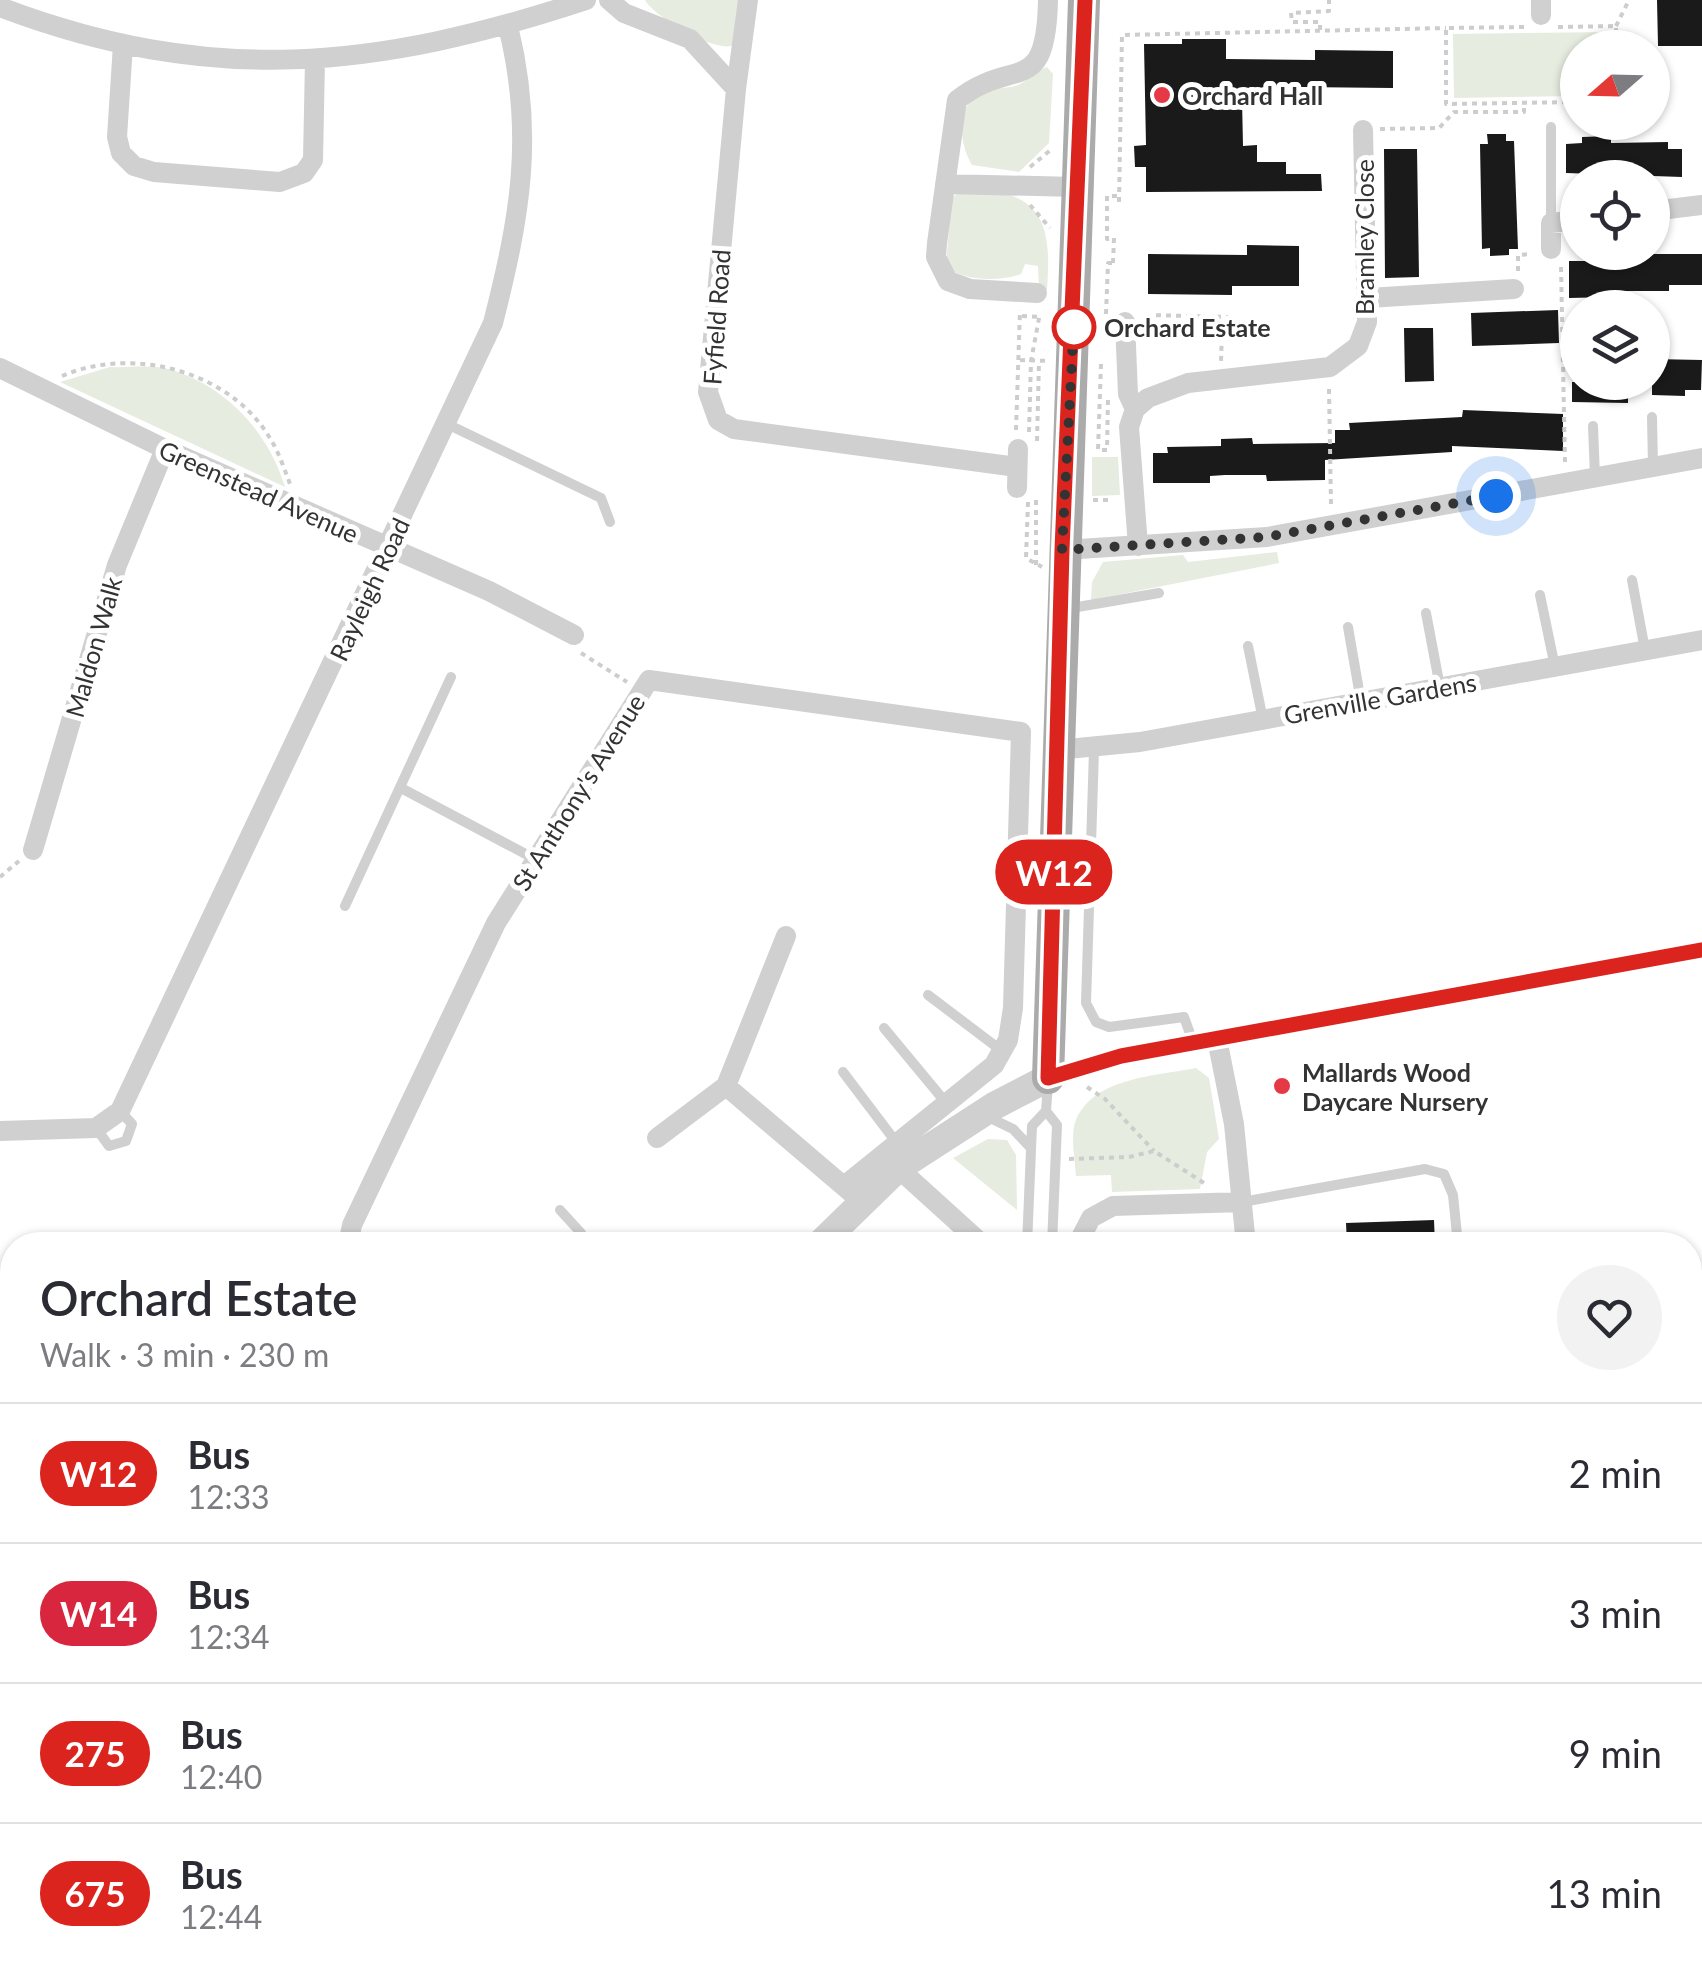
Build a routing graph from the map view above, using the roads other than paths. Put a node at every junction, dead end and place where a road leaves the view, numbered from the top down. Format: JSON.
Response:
{"nodes":[{"id":1,"x":586,"y":0,"type":"edge"},
{"id":2,"x":610,"y":0,"type":"edge"},
{"id":3,"x":748,"y":0,"type":"edge"},
{"id":4,"x":1048,"y":0,"type":"edge"},
{"id":5,"x":1084,"y":0,"type":"edge"},
{"id":6,"x":0,"y":7,"type":"edge"},
{"id":7,"x":34,"y":9,"type":"edge"},
{"id":8,"x":508,"y":26,"type":"junction"},
{"id":9,"x":123,"y":45,"type":"junction"},
{"id":10,"x":315,"y":60,"type":"junction"},
{"id":11,"x":736,"y":89,"type":"junction"},
{"id":12,"x":1550,"y":126,"type":"dead end"},
{"id":13,"x":1364,"y":130,"type":"road end"},
{"id":14,"x":945,"y":184,"type":"junction"},
{"id":15,"x":1076,"y":187,"type":"junction"},
{"id":16,"x":1702,"y":206,"type":"edge"},
{"id":17,"x":1670,"y":209,"type":"edge"},
{"id":18,"x":1560,"y":222,"type":"edge"},
{"id":19,"x":1551,"y":223,"type":"junction"},
{"id":20,"x":1556,"y":256,"type":"road end"},
{"id":21,"x":1514,"y":289,"type":"road end"},
{"id":22,"x":1037,"y":293,"type":"dead end"},
{"id":23,"x":1368,"y":298,"type":"junction"},
{"id":24,"x":1116,"y":326,"type":"road end"},
{"id":25,"x":0,"y":368,"type":"edge"},
{"id":26,"x":1135,"y":409,"type":"junction"},
{"id":27,"x":1652,"y":416,"type":"dead end"},
{"id":28,"x":446,"y":424,"type":"junction"},
{"id":29,"x":1593,"y":426,"type":"dead end"},
{"id":30,"x":165,"y":449,"type":"junction"},
{"id":31,"x":1702,"y":458,"type":"edge"},
{"id":32,"x":1653,"y":467,"type":"junction"},
{"id":33,"x":1594,"y":477,"type":"junction"},
{"id":34,"x":1017,"y":488,"type":"dead end"},
{"id":35,"x":610,"y":522,"type":"dead end"},
{"id":36,"x":1138,"y":546,"type":"junction"},
{"id":37,"x":388,"y":548,"type":"junction"},
{"id":38,"x":1044,"y":558,"type":"junction"},
{"id":39,"x":1632,"y":580,"type":"dead end"},
{"id":40,"x":1159,"y":593,"type":"dead end"},
{"id":41,"x":1540,"y":595,"type":"dead end"},
{"id":42,"x":1061,"y":610,"type":"junction"},
{"id":43,"x":1426,"y":613,"type":"dead end"},
{"id":44,"x":1348,"y":627,"type":"dead end"},
{"id":45,"x":574,"y":635,"type":"road end"},
{"id":46,"x":1702,"y":640,"type":"edge"},
{"id":47,"x":1248,"y":646,"type":"dead end"},
{"id":48,"x":1645,"y":650,"type":"junction"},
{"id":49,"x":1555,"y":667,"type":"junction"},
{"id":50,"x":452,"y":677,"type":"dead end"},
{"id":51,"x":1440,"y":688,"type":"junction"},
{"id":52,"x":1361,"y":702,"type":"junction"},
{"id":53,"x":1263,"y":720,"type":"junction"},
{"id":54,"x":1021,"y":732,"type":"junction"},
{"id":55,"x":1057,"y":741,"type":"junction"},
{"id":56,"x":1094,"y":750,"type":"junction"},
{"id":57,"x":401,"y":788,"type":"junction"},
{"id":58,"x":33,"y":850,"type":"road end"},
{"id":59,"x":536,"y":860,"type":"junction"},
{"id":60,"x":344,"y":906,"type":"dead end"},
{"id":61,"x":786,"y":936,"type":"dead end"},
{"id":62,"x":1702,"y":950,"type":"edge"},
{"id":63,"x":928,"y":995,"type":"dead end"},
{"id":64,"x":884,"y":1028,"type":"dead end"},
{"id":65,"x":1217,"y":1039,"type":"junction"},
{"id":66,"x":1193,"y":1043,"type":"junction"},
{"id":67,"x":1002,"y":1051,"type":"junction"},
{"id":68,"x":843,"y":1072,"type":"dead end"},
{"id":69,"x":1048,"y":1078,"type":"junction"},
{"id":70,"x":726,"y":1086,"type":"junction"},
{"id":71,"x":948,"y":1105,"type":"junction"},
{"id":72,"x":1046,"y":1111,"type":"junction"},
{"id":73,"x":981,"y":1114,"type":"junction"},
{"id":74,"x":0,"y":1131,"type":"edge"},
{"id":75,"x":657,"y":1138,"type":"dead end"},
{"id":76,"x":1031,"y":1148,"type":"junction"},
{"id":77,"x":897,"y":1155,"type":"junction"},
{"id":78,"x":852,"y":1194,"type":"junction"},
{"id":79,"x":1234,"y":1202,"type":"junction"},
{"id":80,"x":560,"y":1210,"type":"dead end"},
{"id":81,"x":351,"y":1232,"type":"edge"},
{"id":82,"x":580,"y":1232,"type":"edge"},
{"id":83,"x":827,"y":1232,"type":"edge"},
{"id":84,"x":971,"y":1232,"type":"edge"},
{"id":85,"x":1028,"y":1232,"type":"edge"},
{"id":86,"x":1053,"y":1232,"type":"edge"},
{"id":87,"x":1084,"y":1232,"type":"edge"},
{"id":88,"x":1242,"y":1232,"type":"edge"},
{"id":89,"x":1457,"y":1232,"type":"edge"}],
"edges":[{"from":1,"to":8,"type":"street"},
{"from":2,"to":11,"type":"street"},
{"from":3,"to":11,"type":"street","name":"Fyfield Road"},
{"from":4,"to":14,"type":"street"},
{"from":5,"to":15,"type":"main road"},
{"from":6,"to":7,"type":"street"},
{"from":7,"to":9,"type":"street"},
{"from":8,"to":10,"type":"street"},
{"from":8,"to":28,"type":"street","name":"Rayleigh Road"},
{"from":9,"to":10,"type":"street"},
{"from":9,"to":10,"type":"street"},
{"from":11,"to":34,"type":"street","name":"Fyfield Road"},
{"from":12,"to":19,"type":"lane"},
{"from":13,"to":23,"type":"street","name":"Bramley Close"},
{"from":14,"to":15,"type":"street"},
{"from":14,"to":22,"type":"street"},
{"from":15,"to":38,"type":"main road"},
{"from":16,"to":17,"type":"street"},
{"from":18,"to":19,"type":"street"},
{"from":19,"to":20,"type":"street"},
{"from":21,"to":23,"type":"street"},
{"from":23,"to":26,"type":"street","name":"Bramley Close"},
{"from":24,"to":26,"type":"street"},
{"from":25,"to":30,"type":"street","name":"Greenstead Avenue"},
{"from":26,"to":36,"type":"street"},
{"from":27,"to":32,"type":"lane"},
{"from":28,"to":35,"type":"lane"},
{"from":28,"to":37,"type":"street","name":"Rayleigh Road"},
{"from":29,"to":33,"type":"lane"},
{"from":30,"to":37,"type":"street","name":"Greenstead Avenue"},
{"from":30,"to":58,"type":"street","name":"Maldon Walk"},
{"from":31,"to":32,"type":"street"},
{"from":32,"to":33,"type":"street"},
{"from":33,"to":36,"type":"street"},
{"from":36,"to":38,"type":"street"},
{"from":37,"to":45,"type":"street","name":"Greenstead Avenue"},
{"from":37,"to":74,"type":"street","name":"Rayleigh Road"},
{"from":38,"to":42,"type":"main road"},
{"from":39,"to":48,"type":"lane"},
{"from":40,"to":42,"type":"lane"},
{"from":41,"to":49,"type":"lane"},
{"from":42,"to":55,"type":"main road"},
{"from":43,"to":51,"type":"lane"},
{"from":44,"to":52,"type":"lane"},
{"from":46,"to":48,"type":"street","name":"Grenville Gardens"},
{"from":47,"to":53,"type":"lane"},
{"from":48,"to":49,"type":"street","name":"Grenville Gardens"},
{"from":49,"to":51,"type":"street","name":"Grenville Gardens"},
{"from":50,"to":57,"type":"lane"},
{"from":51,"to":52,"type":"street","name":"Grenville Gardens"},
{"from":52,"to":53,"type":"street","name":"Grenville Gardens"},
{"from":53,"to":56,"type":"street","name":"Grenville Gardens"},
{"from":54,"to":55,"type":"street","name":"St Anthony's Avenue"},
{"from":54,"to":59,"type":"street","name":"St Anthony's Avenue"},
{"from":54,"to":67,"type":"street"},
{"from":55,"to":56,"type":"street","name":"Grenville Gardens"},
{"from":55,"to":69,"type":"main road"},
{"from":56,"to":66,"type":"lane"},
{"from":57,"to":59,"type":"lane"},
{"from":57,"to":60,"type":"lane"},
{"from":59,"to":81,"type":"street","name":"St Anthony's Avenue"},
{"from":61,"to":70,"type":"street"},
{"from":62,"to":65,"type":"street"},
{"from":63,"to":67,"type":"lane"},
{"from":64,"to":71,"type":"lane"},
{"from":65,"to":66,"type":"street"},
{"from":65,"to":79,"type":"street"},
{"from":66,"to":69,"type":"street"},
{"from":67,"to":71,"type":"street"},
{"from":68,"to":77,"type":"lane"},
{"from":69,"to":72,"type":"lane"},
{"from":69,"to":73,"type":"street"},
{"from":70,"to":75,"type":"street"},
{"from":70,"to":78,"type":"street"},
{"from":71,"to":77,"type":"street"},
{"from":72,"to":76,"type":"lane"},
{"from":72,"to":86,"type":"lane"},
{"from":73,"to":76,"type":"lane"},
{"from":73,"to":77,"type":"street"},
{"from":76,"to":85,"type":"lane"},
{"from":77,"to":78,"type":"street"},
{"from":77,"to":84,"type":"street"},
{"from":78,"to":83,"type":"street"},
{"from":79,"to":87,"type":"street"},
{"from":79,"to":88,"type":"street"},
{"from":79,"to":89,"type":"lane"},
{"from":80,"to":82,"type":"lane"}]}
